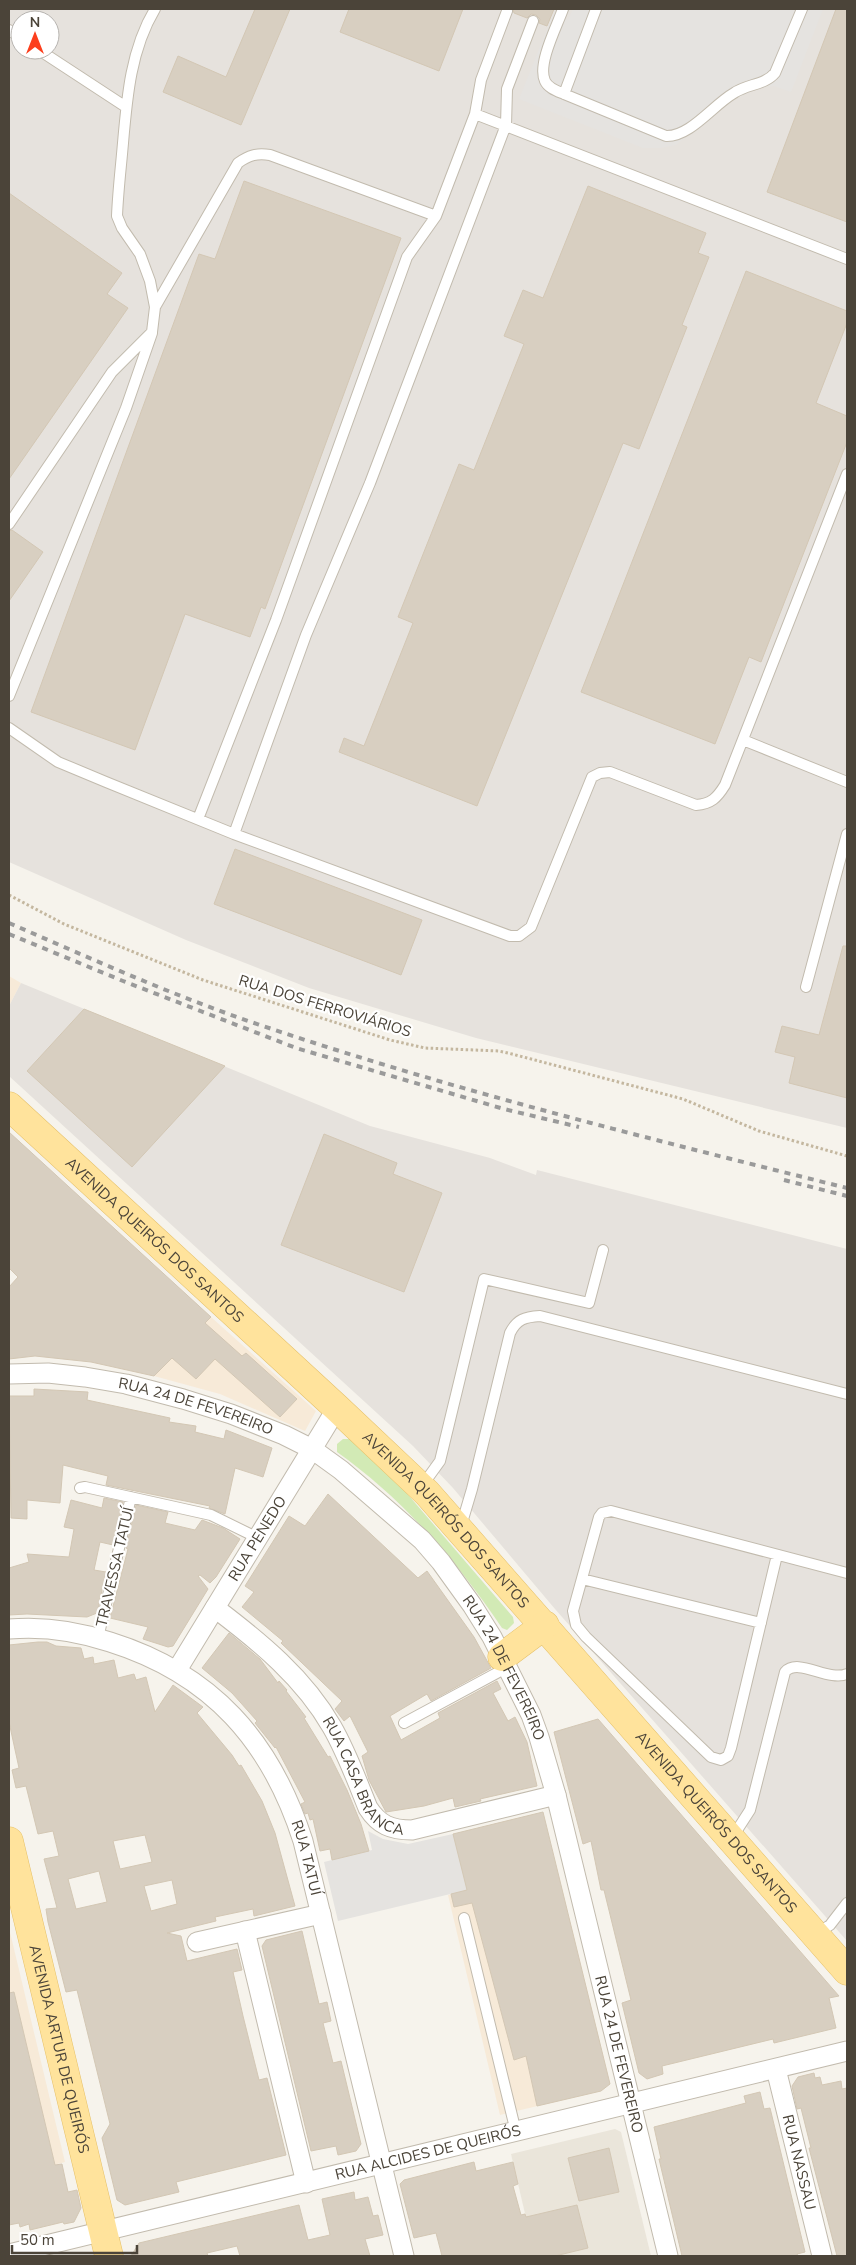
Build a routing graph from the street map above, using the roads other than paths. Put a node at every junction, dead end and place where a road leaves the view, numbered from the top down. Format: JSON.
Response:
{"nodes":[{"id":1,"x":155,"y":9,"type":"edge"},
{"id":2,"x":563,"y":9,"type":"edge"},
{"id":3,"x":596,"y":9,"type":"edge"},
{"id":4,"x":802,"y":9,"type":"edge"},
{"id":5,"x":507,"y":11,"type":"dead end"},
{"id":6,"x":533,"y":21,"type":"dead end"},
{"id":7,"x":54,"y":60,"type":"edge"},
{"id":8,"x":564,"y":94,"type":"junction"},
{"id":9,"x":126,"y":107,"type":"junction"},
{"id":10,"x":475,"y":114,"type":"junction"},
{"id":11,"x":506,"y":126,"type":"junction"},
{"id":12,"x":436,"y":216,"type":"junction"},
{"id":13,"x":847,"y":259,"type":"edge"},
{"id":14,"x":155,"y":307,"type":"junction"},
{"id":15,"x":152,"y":332,"type":"junction"},
{"id":16,"x":847,"y":474,"type":"edge"},
{"id":17,"x":9,"y":524,"type":"edge"},
{"id":18,"x":9,"y":696,"type":"edge"},
{"id":19,"x":9,"y":728,"type":"edge"},
{"id":20,"x":743,"y":740,"type":"junction"},
{"id":21,"x":847,"y":782,"type":"edge"},
{"id":22,"x":198,"y":820,"type":"junction"},
{"id":23,"x":234,"y":834,"type":"junction"},
{"id":24,"x":847,"y":834,"type":"edge"},
{"id":25,"x":806,"y":987,"type":"dead end"},
{"id":26,"x":9,"y":1106,"type":"edge"},
{"id":27,"x":603,"y":1250,"type":"dead end"},
{"id":28,"x":9,"y":1374,"type":"edge"},
{"id":29,"x":847,"y":1394,"type":"edge"},
{"id":30,"x":337,"y":1408,"type":"junction"},
{"id":31,"x":312,"y":1449,"type":"junction"},
{"id":32,"x":421,"y":1487,"type":"junction"},
{"id":33,"x":80,"y":1488,"type":"dead end"},
{"id":34,"x":131,"y":1497,"type":"junction"},
{"id":35,"x":460,"y":1530,"type":"junction"},
{"id":36,"x":258,"y":1538,"type":"junction"},
{"id":37,"x":778,"y":1554,"type":"junction"},
{"id":38,"x":847,"y":1573,"type":"edge"},
{"id":39,"x":582,"y":1579,"type":"junction"},
{"id":40,"x":215,"y":1608,"type":"junction"},
{"id":41,"x":761,"y":1623,"type":"junction"},
{"id":42,"x":545,"y":1625,"type":"junction"},
{"id":43,"x":9,"y":1629,"type":"edge"},
{"id":44,"x":98,"y":1638,"type":"junction"},
{"id":45,"x":505,"y":1662,"type":"junction"},
{"id":46,"x":177,"y":1670,"type":"junction"},
{"id":47,"x":847,"y":1674,"type":"edge"},
{"id":48,"x":404,"y":1723,"type":"dead end"},
{"id":49,"x":556,"y":1795,"type":"junction"},
{"id":50,"x":732,"y":1838,"type":"junction"},
{"id":51,"x":9,"y":1841,"type":"edge"},
{"id":52,"x":847,"y":1903,"type":"edge"},
{"id":53,"x":322,"y":1914,"type":"junction"},
{"id":54,"x":464,"y":1918,"type":"dead end"},
{"id":55,"x":245,"y":1931,"type":"junction"},
{"id":56,"x":816,"y":1934,"type":"junction"},
{"id":57,"x":197,"y":1942,"type":"dead end"},
{"id":58,"x":847,"y":1970,"type":"edge"},
{"id":59,"x":847,"y":2051,"type":"edge"},
{"id":60,"x":776,"y":2069,"type":"junction"},
{"id":61,"x":630,"y":2105,"type":"junction"},
{"id":62,"x":516,"y":2132,"type":"junction"},
{"id":63,"x":382,"y":2165,"type":"junction"},
{"id":64,"x":306,"y":2183,"type":"junction"},
{"id":65,"x":106,"y":2244,"type":"edge"},
{"id":66,"x":9,"y":2254,"type":"edge"},
{"id":67,"x":404,"y":2256,"type":"edge"},
{"id":68,"x":668,"y":2256,"type":"edge"},
{"id":69,"x":822,"y":2256,"type":"edge"}],
"edges":[{"from":1,"to":9,"type":"lane"},
{"from":2,"to":8,"type":"lane"},
{"from":3,"to":8,"type":"lane"},
{"from":4,"to":8,"type":"lane"},
{"from":5,"to":10,"type":"lane"},
{"from":6,"to":11,"type":"lane"},
{"from":7,"to":9,"type":"lane"},
{"from":9,"to":14,"type":"lane"},
{"from":10,"to":11,"type":"lane"},
{"from":10,"to":12,"type":"lane"},
{"from":11,"to":13,"type":"lane"},
{"from":11,"to":23,"type":"lane"},
{"from":12,"to":14,"type":"lane"},
{"from":12,"to":22,"type":"lane"},
{"from":14,"to":15,"type":"lane"},
{"from":15,"to":17,"type":"lane"},
{"from":15,"to":18,"type":"lane"},
{"from":16,"to":20,"type":"lane"},
{"from":19,"to":22,"type":"lane"},
{"from":20,"to":21,"type":"lane"},
{"from":20,"to":23,"type":"lane"},
{"from":22,"to":23,"type":"lane"},
{"from":24,"to":25,"type":"lane"},
{"from":26,"to":30,"type":"main road","name":"AVENIDA QUEIRÓS DOS SANTOS"},
{"from":27,"to":32,"type":"lane"},
{"from":28,"to":31,"type":"street","name":"RUA 24 DE FEVEREIRO"},
{"from":29,"to":35,"type":"lane"},
{"from":30,"to":31,"type":"street","name":"RUA PENEDO"},
{"from":30,"to":32,"type":"main road","name":"AVENIDA QUEIRÓS DOS SANTOS"},
{"from":31,"to":36,"type":"street","name":"RUA PENEDO"},
{"from":31,"to":45,"type":"street","name":"RUA 24 DE FEVEREIRO"},
{"from":32,"to":35,"type":"main road","name":"AVENIDA QUEIRÓS DOS SANTOS"},
{"from":33,"to":34,"type":"lane"},
{"from":34,"to":36,"type":"lane"},
{"from":34,"to":44,"type":"lane","name":"TRAVESSA TATUÍ"},
{"from":35,"to":42,"type":"main road","name":"AVENIDA QUEIRÓS DOS SANTOS"},
{"from":36,"to":40,"type":"street","name":"RUA PENEDO"},
{"from":37,"to":38,"type":"lane"},
{"from":37,"to":39,"type":"lane"},
{"from":37,"to":41,"type":"lane"},
{"from":39,"to":41,"type":"lane"},
{"from":39,"to":41,"type":"lane"},
{"from":40,"to":46,"type":"street","name":"RUA PENEDO"},
{"from":40,"to":49,"type":"street","name":"RUA CASA BRANCA"},
{"from":42,"to":45,"type":"main road"},
{"from":42,"to":50,"type":"main road","name":"AVENIDA QUEIRÓS DOS SANTOS"},
{"from":43,"to":44,"type":"street","name":"RUA TATUÍ"},
{"from":44,"to":46,"type":"street","name":"RUA TATUÍ"},
{"from":45,"to":48,"type":"lane"},
{"from":45,"to":49,"type":"street","name":"RUA 24 DE FEVEREIRO"},
{"from":46,"to":53,"type":"street","name":"RUA TATUÍ"},
{"from":47,"to":50,"type":"lane"},
{"from":49,"to":61,"type":"street","name":"RUA 24 DE FEVEREIRO"},
{"from":50,"to":56,"type":"main road","name":"AVENIDA QUEIRÓS DOS SANTOS"},
{"from":51,"to":65,"type":"main road","name":"AVENIDA ARTUR DE QUEIRÓS"},
{"from":52,"to":56,"type":"lane"},
{"from":53,"to":55,"type":"street"},
{"from":53,"to":63,"type":"street","name":"RUA TATUÍ"},
{"from":54,"to":62,"type":"lane"},
{"from":55,"to":57,"type":"street"},
{"from":55,"to":64,"type":"street"},
{"from":56,"to":58,"type":"main road","name":"AVENIDA QUEIRÓS DOS SANTOS"},
{"from":59,"to":60,"type":"street","name":"RUA ALCIDES DE QUEIRÓS"},
{"from":60,"to":61,"type":"street","name":"RUA ALCIDES DE QUEIRÓS"},
{"from":60,"to":69,"type":"street","name":"RUA NASSAU"},
{"from":61,"to":62,"type":"street","name":"RUA ALCIDES DE QUEIRÓS"},
{"from":61,"to":68,"type":"street","name":"RUA 24 DE FEVEREIRO"},
{"from":62,"to":63,"type":"street","name":"RUA ALCIDES DE QUEIRÓS"},
{"from":63,"to":64,"type":"street","name":"RUA ALCIDES DE QUEIRÓS"},
{"from":63,"to":67,"type":"street","name":"RUA TATUÍ"},
{"from":64,"to":65,"type":"street","name":"RUA ALCIDES DE QUEIRÓS"},
{"from":65,"to":66,"type":"street","name":"RUA ALCIDES DE QUEIRÓS"}]}
